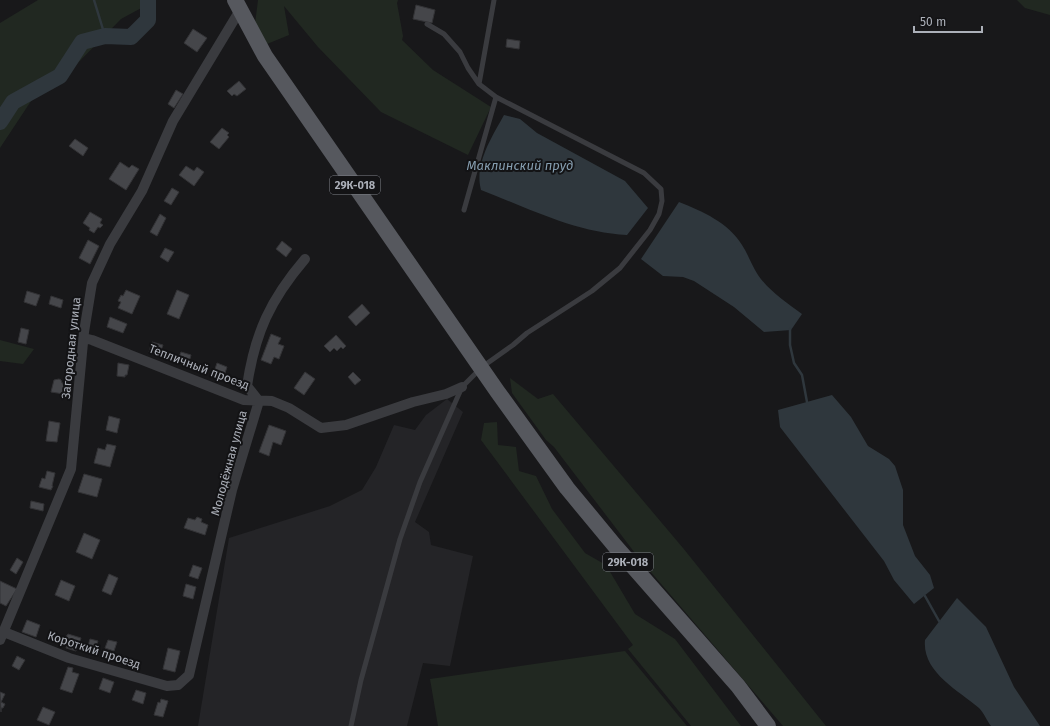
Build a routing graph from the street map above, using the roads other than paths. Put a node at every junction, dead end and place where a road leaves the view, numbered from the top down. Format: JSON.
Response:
{"nodes":[{"id":1,"x":494,"y":0,"type":"edge"},
{"id":2,"x":238,"y":5,"type":"edge"},
{"id":3,"x":428,"y":24,"type":"dead end"},
{"id":4,"x":479,"y":84,"type":"junction"},
{"id":5,"x":496,"y":97,"type":"junction"},
{"id":6,"x":464,"y":210,"type":"dead end"},
{"id":7,"x":305,"y":259,"type":"dead end"},
{"id":8,"x":84,"y":338,"type":"junction"},
{"id":9,"x":482,"y":367,"type":"junction"},
{"id":10,"x":462,"y":386,"type":"junction"},
{"id":11,"x":259,"y":401,"type":"junction"},
{"id":12,"x":2,"y":636,"type":"edge"},
{"id":13,"x":178,"y":685,"type":"joint"},
{"id":14,"x":351,"y":726,"type":"edge"},
{"id":15,"x":768,"y":726,"type":"edge"}],
"edges":[{"from":1,"to":4,"type":"lane"},
{"from":2,"to":8,"type":"street","name":"Загородная улица"},
{"from":2,"to":9,"type":"main road","number":"29К-018"},
{"from":3,"to":4,"type":"lane"},
{"from":4,"to":5,"type":"lane"},
{"from":5,"to":6,"type":"lane"},
{"from":5,"to":9,"type":"lane"},
{"from":7,"to":11,"type":"street","name":"Молодёжная улица"},
{"from":8,"to":11,"type":"street","name":"Тепличный проезд"},
{"from":8,"to":12,"type":"street","name":"Загородная улица"},
{"from":9,"to":10,"type":"lane"},
{"from":9,"to":15,"type":"main road","number":"29К-018"},
{"from":10,"to":11,"type":"street","name":"Тепличный проезд"},
{"from":10,"to":14,"type":"lane"},
{"from":11,"to":13,"type":"street","name":"Молодёжная улица"},
{"from":12,"to":13,"type":"street","name":"Короткий проезд"}]}
